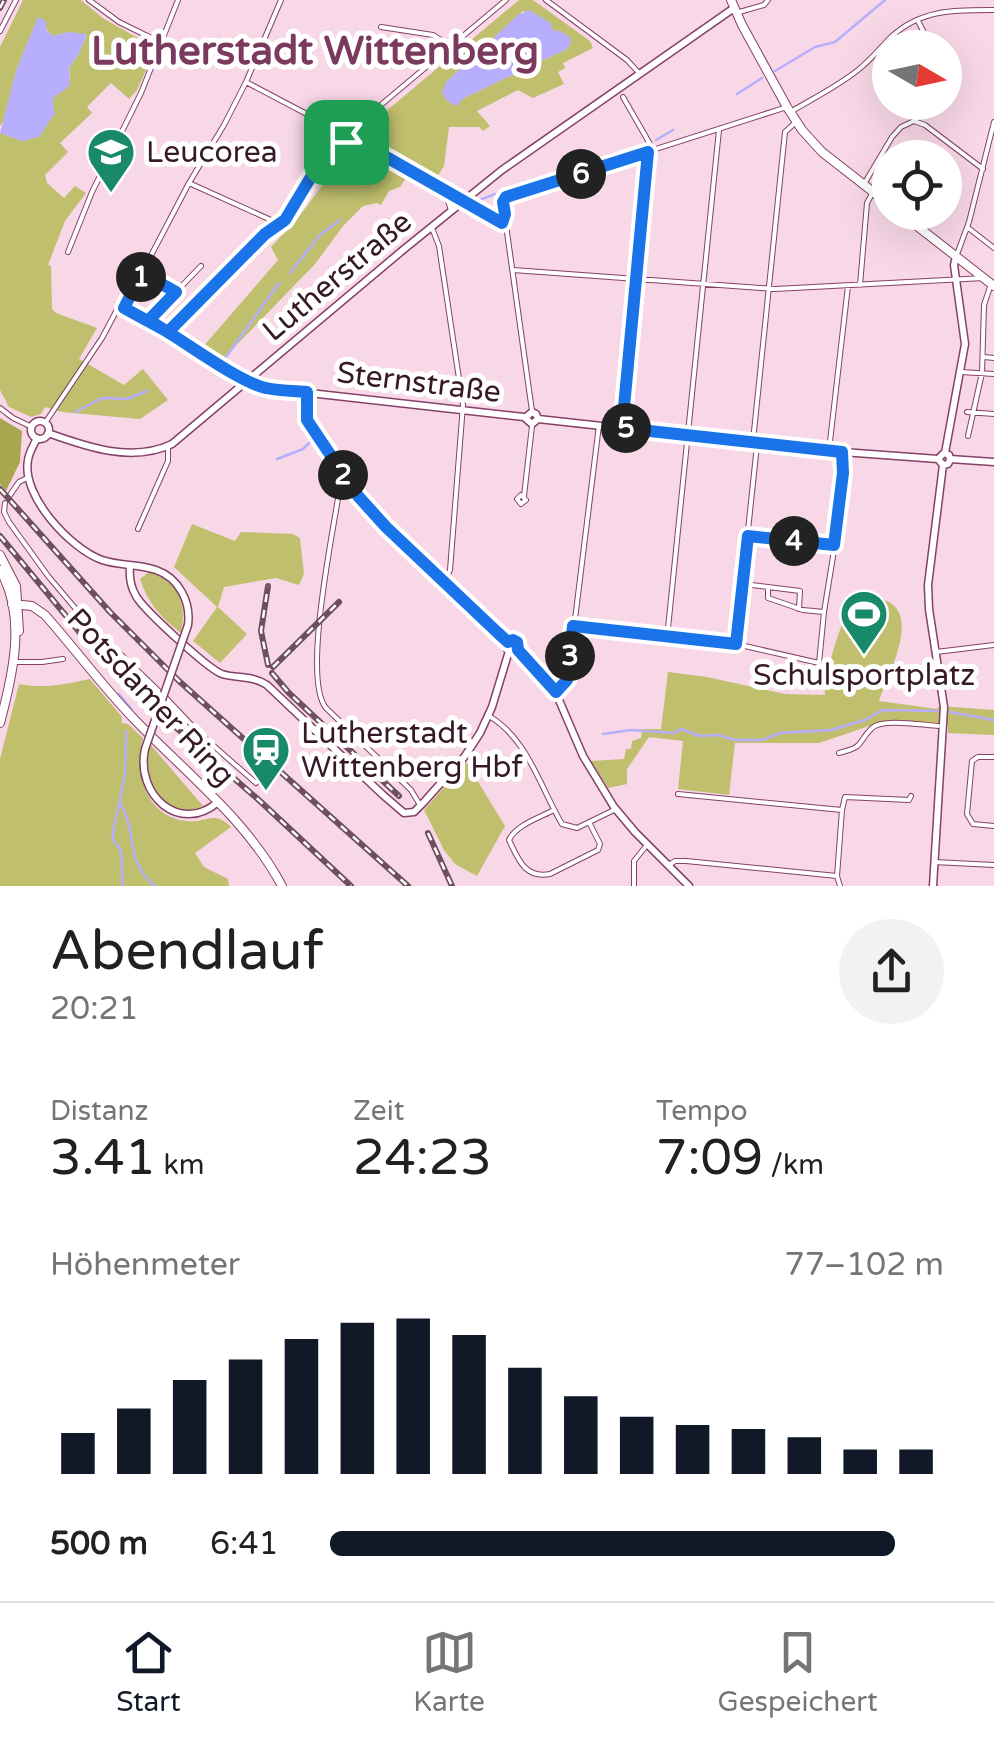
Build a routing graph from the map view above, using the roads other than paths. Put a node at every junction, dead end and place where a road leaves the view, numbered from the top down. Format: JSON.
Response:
{"nodes":[{"id":1,"x":16,"y":0,"type":"edge"},
{"id":2,"x":89,"y":0,"type":"edge"},
{"id":3,"x":178,"y":0,"type":"edge"},
{"id":4,"x":281,"y":0,"type":"edge"},
{"id":5,"x":506,"y":0,"type":"edge"},
{"id":6,"x":546,"y":0,"type":"edge"},
{"id":7,"x":768,"y":0,"type":"edge"},
{"id":8,"x":733,"y":4,"type":"edge"},
{"id":9,"x":994,"y":10,"type":"edge"},
{"id":10,"x":917,"y":19,"type":"junction"},
{"id":11,"x":381,"y":27,"type":"dead end"},
{"id":12,"x":923,"y":30,"type":"edge"},
{"id":13,"x":0,"y":32,"type":"edge"},
{"id":14,"x":161,"y":44,"type":"junction"},
{"id":15,"x":452,"y":47,"type":"junction"},
{"id":16,"x":198,"y":61,"type":"dead end"},
{"id":17,"x":640,"y":74,"type":"junction"},
{"id":18,"x":246,"y":82,"type":"junction"},
{"id":19,"x":623,"y":97,"type":"dead end"},
{"id":20,"x":788,"y":110,"type":"junction"},
{"id":21,"x":338,"y":122,"type":"dead end"},
{"id":22,"x":796,"y":122,"type":"junction"},
{"id":23,"x":914,"y":122,"type":"joint"},
{"id":24,"x":994,"y":122,"type":"edge"},
{"id":25,"x":720,"y":130,"type":"junction"},
{"id":26,"x":358,"y":134,"type":"junction"},
{"id":27,"x":341,"y":136,"type":"junction"},
{"id":28,"x":651,"y":151,"type":"junction"},
{"id":29,"x":983,"y":169,"type":"junction"},
{"id":30,"x":188,"y":183,"type":"junction"},
{"id":31,"x":864,"y":185,"type":"junction"},
{"id":32,"x":872,"y":191,"type":"edge"},
{"id":33,"x":445,"y":192,"type":"junction"},
{"id":34,"x":872,"y":194,"type":"edge"},
{"id":35,"x":462,"y":202,"type":"junction"},
{"id":36,"x":452,"y":210,"type":"junction"},
{"id":37,"x":502,"y":223,"type":"junction"},
{"id":38,"x":276,"y":226,"type":"junction"},
{"id":39,"x":968,"y":226,"type":"junction"},
{"id":40,"x":431,"y":227,"type":"junction"},
{"id":41,"x":922,"y":230,"type":"edge"},
{"id":42,"x":994,"y":248,"type":"edge"},
{"id":43,"x":68,"y":252,"type":"dead end"},
{"id":44,"x":956,"y":256,"type":"junction"},
{"id":45,"x":201,"y":266,"type":"dead end"},
{"id":46,"x":513,"y":270,"type":"junction"},
{"id":47,"x":142,"y":273,"type":"junction"},
{"id":48,"x":638,"y":279,"type":"junction"},
{"id":49,"x":957,"y":281,"type":"junction"},
{"id":50,"x":989,"y":283,"type":"edge"},
{"id":51,"x":704,"y":284,"type":"junction"},
{"id":52,"x":860,"y":285,"type":"junction"},
{"id":53,"x":848,"y":286,"type":"junction"},
{"id":54,"x":769,"y":289,"type":"junction"},
{"id":55,"x":176,"y":292,"type":"junction"},
{"id":56,"x":122,"y":307,"type":"junction"},
{"id":57,"x":149,"y":320,"type":"junction"},
{"id":58,"x":168,"y":332,"type":"junction"},
{"id":59,"x":984,"y":357,"type":"junction"},
{"id":60,"x":994,"y":358,"type":"edge"},
{"id":61,"x":960,"y":372,"type":"junction"},
{"id":62,"x":982,"y":373,"type":"junction"},
{"id":63,"x":994,"y":374,"type":"edge"},
{"id":64,"x":248,"y":380,"type":"junction"},
{"id":65,"x":307,"y":392,"type":"junction"},
{"id":66,"x":0,"y":408,"type":"edge"},
{"id":67,"x":463,"y":410,"type":"junction"},
{"id":68,"x":960,"y":412,"type":"junction"},
{"id":69,"x":974,"y":413,"type":"junction"},
{"id":70,"x":994,"y":414,"type":"edge"},
{"id":71,"x":532,"y":418,"type":"junction"},
{"id":72,"x":45,"y":423,"type":"junction"},
{"id":73,"x":599,"y":426,"type":"junction"},
{"id":74,"x":32,"y":427,"type":"junction"},
{"id":75,"x":622,"y":428,"type":"junction"},
{"id":76,"x":48,"y":433,"type":"junction"},
{"id":77,"x":688,"y":435,"type":"junction"},
{"id":78,"x":968,"y":436,"type":"dead end"},
{"id":79,"x":37,"y":438,"type":"junction"},
{"id":80,"x":755,"y":443,"type":"junction"},
{"id":81,"x":168,"y":446,"type":"junction"},
{"id":82,"x":829,"y":451,"type":"junction"},
{"id":83,"x":842,"y":452,"type":"junction"},
{"id":84,"x":948,"y":456,"type":"junction"},
{"id":85,"x":940,"y":462,"type":"junction"},
{"id":86,"x":994,"y":462,"type":"edge"},
{"id":87,"x":30,"y":477,"type":"junction"},
{"id":88,"x":347,"y":481,"type":"junction"},
{"id":89,"x":10,"y":494,"type":"dead end"},
{"id":90,"x":524,"y":496,"type":"dead end"},
{"id":91,"x":5,"y":503,"type":"dead end"},
{"id":92,"x":138,"y":529,"type":"dead end"},
{"id":93,"x":748,"y":536,"type":"junction"},
{"id":94,"x":834,"y":545,"type":"junction"},
{"id":95,"x":0,"y":555,"type":"edge"},
{"id":96,"x":130,"y":566,"type":"junction"},
{"id":97,"x":0,"y":570,"type":"edge"},
{"id":98,"x":444,"y":582,"type":"junction"},
{"id":99,"x":743,"y":584,"type":"junction"},
{"id":100,"x":768,"y":587,"type":"junction"},
{"id":101,"x":15,"y":604,"type":"junction"},
{"id":102,"x":799,"y":608,"type":"junction"},
{"id":103,"x":824,"y":612,"type":"junction"},
{"id":104,"x":573,"y":626,"type":"junction"},
{"id":105,"x":667,"y":638,"type":"junction"},
{"id":106,"x":736,"y":644,"type":"junction"},
{"id":107,"x":994,"y":645,"type":"edge"},
{"id":108,"x":513,"y":651,"type":"junction"},
{"id":109,"x":936,"y":652,"type":"junction"},
{"id":110,"x":63,"y":659,"type":"dead end"},
{"id":111,"x":15,"y":662,"type":"junction"},
{"id":112,"x":902,"y":670,"type":"dead end"},
{"id":113,"x":939,"y":670,"type":"junction"},
{"id":114,"x":556,"y":692,"type":"junction"},
{"id":115,"x":488,"y":716,"type":"junction"},
{"id":116,"x":0,"y":723,"type":"edge"},
{"id":117,"x":938,"y":726,"type":"dead end"},
{"id":118,"x":840,"y":752,"type":"dead end"},
{"id":119,"x":994,"y":757,"type":"edge"},
{"id":120,"x":256,"y":783,"type":"dead end"},
{"id":121,"x":678,"y":794,"type":"dead end"},
{"id":122,"x":911,"y":796,"type":"dead end"},
{"id":123,"x":218,"y":802,"type":"junction"},
{"id":124,"x":420,"y":806,"type":"junction"},
{"id":125,"x":615,"y":808,"type":"junction"},
{"id":126,"x":554,"y":810,"type":"junction"},
{"id":127,"x":842,"y":810,"type":"junction"},
{"id":128,"x":589,"y":822,"type":"junction"},
{"id":129,"x":994,"y":826,"type":"edge"},
{"id":130,"x":648,"y":844,"type":"junction"},
{"id":131,"x":934,"y":862,"type":"junction"},
{"id":132,"x":994,"y":865,"type":"edge"},
{"id":133,"x":669,"y":866,"type":"junction"},
{"id":134,"x":837,"y":876,"type":"junction"},
{"id":135,"x":685,"y":884,"type":"edge"},
{"id":136,"x":282,"y":886,"type":"edge"},
{"id":137,"x":634,"y":886,"type":"edge"},
{"id":138,"x":840,"y":886,"type":"edge"},
{"id":139,"x":933,"y":886,"type":"edge"}],
"edges":[{"from":1,"to":13,"type":"street"},
{"from":2,"to":14,"type":"street"},
{"from":3,"to":14,"type":"street"},
{"from":4,"to":18,"type":"street"},
{"from":5,"to":15,"type":"street"},
{"from":6,"to":17,"type":"street"},
{"from":7,"to":8,"type":"street"},
{"from":8,"to":17,"type":"street","name":"Lutherstraße"},
{"from":8,"to":20,"type":"main road"},
{"from":9,"to":10,"type":"street"},
{"from":10,"to":12,"type":"street"},
{"from":10,"to":20,"type":"street"},
{"from":11,"to":15,"type":"street"},
{"from":14,"to":16,"type":"street"},
{"from":14,"to":43,"type":"street"},
{"from":15,"to":26,"type":"street"},
{"from":17,"to":35,"type":"street","name":"Lutherstraße"},
{"from":18,"to":27,"type":"street"},
{"from":18,"to":30,"type":"street"},
{"from":19,"to":28,"type":"street"},
{"from":20,"to":22,"type":"main road"},
{"from":20,"to":25,"type":"street"},
{"from":21,"to":27,"type":"street"},
{"from":22,"to":31,"type":"main road"},
{"from":22,"to":54,"type":"street"},
{"from":23,"to":29,"type":"street"},
{"from":23,"to":31,"type":"street"},
{"from":24,"to":29,"type":"street"},
{"from":25,"to":28,"type":"street"},
{"from":25,"to":51,"type":"street"},
{"from":26,"to":27,"type":"street"},
{"from":26,"to":27,"type":"street"},
{"from":26,"to":33,"type":"street"},
{"from":27,"to":38,"type":"street"},
{"from":28,"to":37,"type":"street"},
{"from":28,"to":48,"type":"street"},
{"from":29,"to":39,"type":"street"},
{"from":30,"to":38,"type":"street"},
{"from":30,"to":47,"type":"street"},
{"from":31,"to":32,"type":"main road"},
{"from":33,"to":35,"type":"street"},
{"from":33,"to":36,"type":"street"},
{"from":34,"to":52,"type":"street"},
{"from":35,"to":36,"type":"street","name":"Lutherstraße"},
{"from":35,"to":37,"type":"street"},
{"from":36,"to":40,"type":"street","name":"Lutherstraße"},
{"from":37,"to":46,"type":"street"},
{"from":38,"to":58,"type":"street"},
{"from":39,"to":42,"type":"street"},
{"from":39,"to":44,"type":"street"},
{"from":40,"to":64,"type":"street","name":"Lutherstraße"},
{"from":40,"to":67,"type":"street"},
{"from":41,"to":44,"type":"main road"},
{"from":44,"to":49,"type":"street"},
{"from":44,"to":50,"type":"main road"},
{"from":45,"to":55,"type":"street"},
{"from":46,"to":48,"type":"street"},
{"from":46,"to":71,"type":"street"},
{"from":47,"to":55,"type":"street"},
{"from":47,"to":56,"type":"street"},
{"from":48,"to":51,"type":"street"},
{"from":48,"to":75,"type":"street"},
{"from":49,"to":50,"type":"street"},
{"from":49,"to":52,"type":"street"},
{"from":49,"to":61,"type":"street"},
{"from":50,"to":59,"type":"street"},
{"from":51,"to":54,"type":"street"},
{"from":51,"to":77,"type":"street"},
{"from":52,"to":53,"type":"street"},
{"from":53,"to":54,"type":"street"},
{"from":53,"to":82,"type":"street"},
{"from":54,"to":80,"type":"street"},
{"from":55,"to":57,"type":"street"},
{"from":56,"to":57,"type":"street"},
{"from":56,"to":72,"type":"street"},
{"from":57,"to":58,"type":"street"},
{"from":58,"to":64,"type":"street"},
{"from":59,"to":60,"type":"street"},
{"from":59,"to":62,"type":"street"},
{"from":61,"to":62,"type":"street"},
{"from":61,"to":68,"type":"street"},
{"from":62,"to":63,"type":"street"},
{"from":62,"to":69,"type":"street"},
{"from":64,"to":65,"type":"street","name":"Sternstraße"},
{"from":64,"to":81,"type":"street","name":"Lutherstraße"},
{"from":65,"to":67,"type":"street","name":"Sternstraße"},
{"from":65,"to":88,"type":"street"},
{"from":66,"to":74,"type":"street"},
{"from":67,"to":71,"type":"street","name":"Sternstraße"},
{"from":67,"to":98,"type":"street"},
{"from":68,"to":69,"type":"street"},
{"from":68,"to":84,"type":"street"},
{"from":69,"to":70,"type":"street"},
{"from":69,"to":78,"type":"street"},
{"from":71,"to":73,"type":"street","name":"Sternstraße"},
{"from":71,"to":90,"type":"street"},
{"from":72,"to":74,"type":"street"},
{"from":72,"to":76,"type":"street"},
{"from":73,"to":75,"type":"street","name":"Sternstraße"},
{"from":73,"to":104,"type":"street"},
{"from":74,"to":79,"type":"street"},
{"from":75,"to":77,"type":"street","name":"Sternstraße"},
{"from":76,"to":79,"type":"street"},
{"from":76,"to":81,"type":"street"},
{"from":77,"to":80,"type":"street","name":"Sternstraße"},
{"from":77,"to":105,"type":"street"},
{"from":79,"to":87,"type":"street"},
{"from":80,"to":82,"type":"street","name":"Sternstraße"},
{"from":80,"to":93,"type":"street"},
{"from":81,"to":92,"type":"street"},
{"from":82,"to":83,"type":"street","name":"Sternstraße"},
{"from":83,"to":85,"type":"street","name":"Sternstraße"},
{"from":83,"to":94,"type":"street"},
{"from":84,"to":85,"type":"street"},
{"from":84,"to":86,"type":"street"},
{"from":85,"to":109,"type":"street"},
{"from":87,"to":89,"type":"street"},
{"from":87,"to":96,"type":"street"},
{"from":88,"to":98,"type":"street"},
{"from":88,"to":124,"type":"street"},
{"from":91,"to":120,"type":"street"},
{"from":93,"to":94,"type":"street"},
{"from":93,"to":99,"type":"street"},
{"from":94,"to":103,"type":"street"},
{"from":95,"to":101,"type":"main road"},
{"from":96,"to":123,"type":"street","bridge":true},
{"from":96,"to":124,"type":"street"},
{"from":97,"to":101,"type":"main road"},
{"from":98,"to":108,"type":"street"},
{"from":99,"to":100,"type":"street"},
{"from":99,"to":106,"type":"street"},
{"from":100,"to":102,"type":"street"},
{"from":100,"to":102,"type":"street"},
{"from":101,"to":111,"type":"main road"},
{"from":101,"to":123,"type":"main road","name":"Potsdamer Ring"},
{"from":102,"to":103,"type":"street"},
{"from":103,"to":106,"type":"street"},
{"from":104,"to":105,"type":"street"},
{"from":104,"to":114,"type":"street"},
{"from":105,"to":106,"type":"street"},
{"from":107,"to":109,"type":"street"},
{"from":108,"to":114,"type":"street"},
{"from":108,"to":115,"type":"street"},
{"from":109,"to":113,"type":"street"},
{"from":110,"to":111,"type":"street"},
{"from":111,"to":116,"type":"main road"},
{"from":112,"to":113,"type":"street"},
{"from":113,"to":131,"type":"street"},
{"from":114,"to":125,"type":"street"},
{"from":115,"to":124,"type":"street"},
{"from":115,"to":126,"type":"street"},
{"from":117,"to":118,"type":"street"},
{"from":119,"to":129,"type":"street"},
{"from":121,"to":127,"type":"street"},
{"from":122,"to":127,"type":"street"},
{"from":123,"to":136,"type":"main road","name":"Potsdamer Ring"},
{"from":125,"to":128,"type":"street"},
{"from":125,"to":130,"type":"street"},
{"from":126,"to":128,"type":"street"},
{"from":126,"to":128,"type":"street"},
{"from":127,"to":134,"type":"street"},
{"from":130,"to":133,"type":"street"},
{"from":130,"to":137,"type":"street"},
{"from":131,"to":132,"type":"street"},
{"from":131,"to":139,"type":"street"},
{"from":133,"to":134,"type":"street"},
{"from":133,"to":135,"type":"street"},
{"from":134,"to":138,"type":"street"}]}
